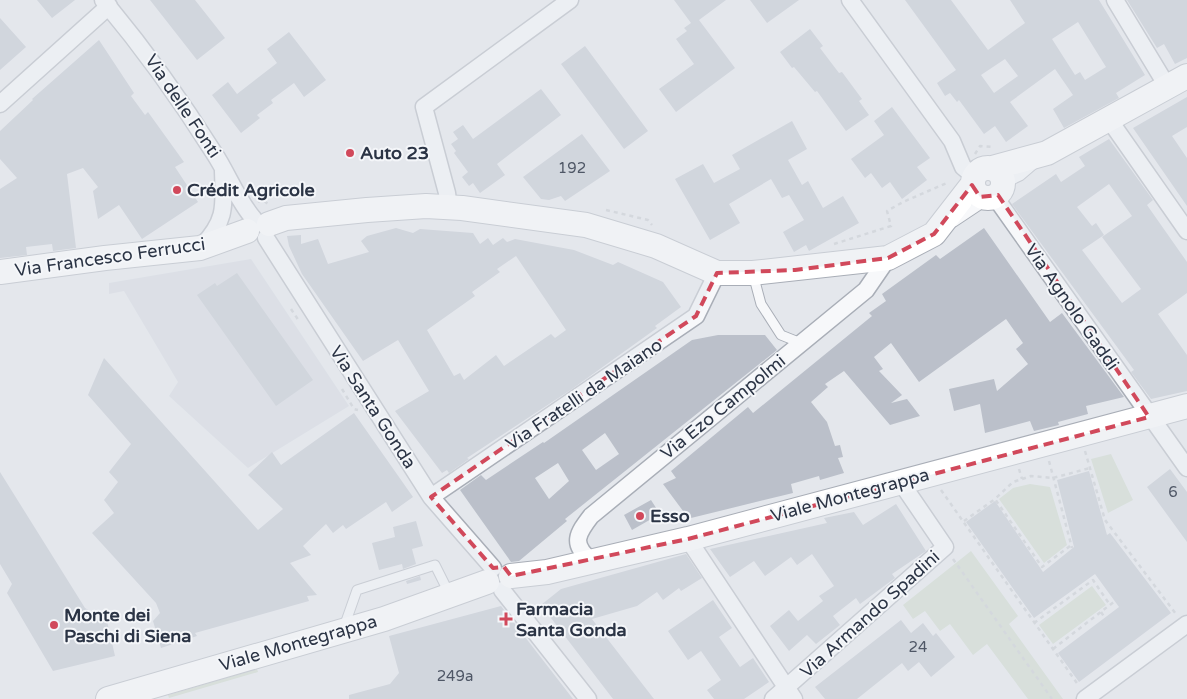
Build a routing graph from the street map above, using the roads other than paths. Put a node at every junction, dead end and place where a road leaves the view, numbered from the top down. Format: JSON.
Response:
{"nodes":[{"id":1,"x":570,"y":0,"type":"edge"},
{"id":2,"x":850,"y":0,"type":"edge"},
{"id":3,"x":1115,"y":0,"type":"edge"},
{"id":4,"x":106,"y":3,"type":"edge"},
{"id":5,"x":1177,"y":81,"type":"edge"},
{"id":6,"x":0,"y":104,"type":"edge"},
{"id":7,"x":1108,"y":118,"type":"junction"},
{"id":8,"x":223,"y":166,"type":"junction"},
{"id":9,"x":983,"y":175,"type":"junction"},
{"id":10,"x":449,"y":208,"type":"junction"},
{"id":11,"x":259,"y":228,"type":"junction"},
{"id":12,"x":1187,"y":231,"type":"edge"},
{"id":13,"x":200,"y":248,"type":"junction"},
{"id":14,"x":888,"y":258,"type":"junction"},
{"id":15,"x":0,"y":272,"type":"edge"},
{"id":16,"x":717,"y":273,"type":"junction"},
{"id":17,"x":753,"y":273,"type":"junction"},
{"id":18,"x":801,"y":344,"type":"junction"},
{"id":19,"x":1187,"y":406,"type":"edge"},
{"id":20,"x":1149,"y":417,"type":"junction"},
{"id":21,"x":1187,"y":468,"type":"edge"},
{"id":22,"x":900,"y":481,"type":"junction"},
{"id":23,"x":431,"y":497,"type":"junction"},
{"id":24,"x":688,"y":538,"type":"junction"},
{"id":25,"x":591,"y":560,"type":"junction"},
{"id":26,"x":498,"y":579,"type":"junction"},
{"id":27,"x":450,"y":595,"type":"junction"},
{"id":28,"x":1186,"y":624,"type":"edge"},
{"id":29,"x":343,"y":631,"type":"junction"},
{"id":30,"x":784,"y":696,"type":"edge"},
{"id":31,"x":1086,"y":698,"type":"edge"},
{"id":32,"x":108,"y":699,"type":"edge"},
{"id":33,"x":588,"y":699,"type":"edge"}],
"edges":[{"from":1,"to":10,"type":"street"},
{"from":2,"to":9,"type":"street","name":"Via Agnolo Gaddi"},
{"from":3,"to":5,"type":"street"},
{"from":4,"to":6,"type":"street"},
{"from":4,"to":8,"type":"street","name":"Via delle Fonti"},
{"from":5,"to":7,"type":"street"},
{"from":7,"to":9,"type":"street"},
{"from":7,"to":12,"type":"street"},
{"from":8,"to":11,"type":"street","name":"Via delle Fonti"},
{"from":8,"to":13,"type":"street"},
{"from":9,"to":14,"type":"street","name":"Via Francesco Ferrucci"},
{"from":9,"to":20,"type":"street","name":"Via Agnolo Gaddi"},
{"from":10,"to":11,"type":"street","name":"Via Francesco Ferrucci"},
{"from":10,"to":16,"type":"street","name":"Via Francesco Ferrucci"},
{"from":11,"to":13,"type":"street","name":"Via Francesco Ferrucci"},
{"from":11,"to":23,"type":"street","name":"Via Santa Gonda"},
{"from":13,"to":15,"type":"street","name":"Via Francesco Ferrucci"},
{"from":14,"to":17,"type":"street","name":"Via Francesco Ferrucci"},
{"from":14,"to":18,"type":"street","name":"Via Ezo Campolmi"},
{"from":16,"to":17,"type":"street","name":"Via Francesco Ferrucci"},
{"from":16,"to":23,"type":"street","name":"Via Fratelli da Maiano"},
{"from":17,"to":18,"type":"lane"},
{"from":18,"to":25,"type":"street","name":"Via Ezo Campolmi"},
{"from":19,"to":20,"type":"street","name":"Viale Montegrappa"},
{"from":20,"to":21,"type":"street","name":"Via Agnolo Gaddi"},
{"from":20,"to":22,"type":"street","name":"Viale Montegrappa"},
{"from":22,"to":24,"type":"street","name":"Viale Montegrappa"},
{"from":22,"to":30,"type":"street","name":"Via Armando Spadini"},
{"from":23,"to":26,"type":"street","name":"Via Santa Gonda"},
{"from":24,"to":25,"type":"street","name":"Viale Montegrappa"},
{"from":24,"to":30,"type":"street"},
{"from":25,"to":26,"type":"street","name":"Viale Montegrappa"},
{"from":26,"to":27,"type":"street","name":"Viale Montegrappa"},
{"from":26,"to":33,"type":"street","name":"Via Santa Gonda"},
{"from":27,"to":29,"type":"street","name":"Viale Montegrappa"},
{"from":27,"to":29,"type":"lane"},
{"from":28,"to":31,"type":"street"},
{"from":29,"to":32,"type":"street","name":"Viale Montegrappa"}]}
